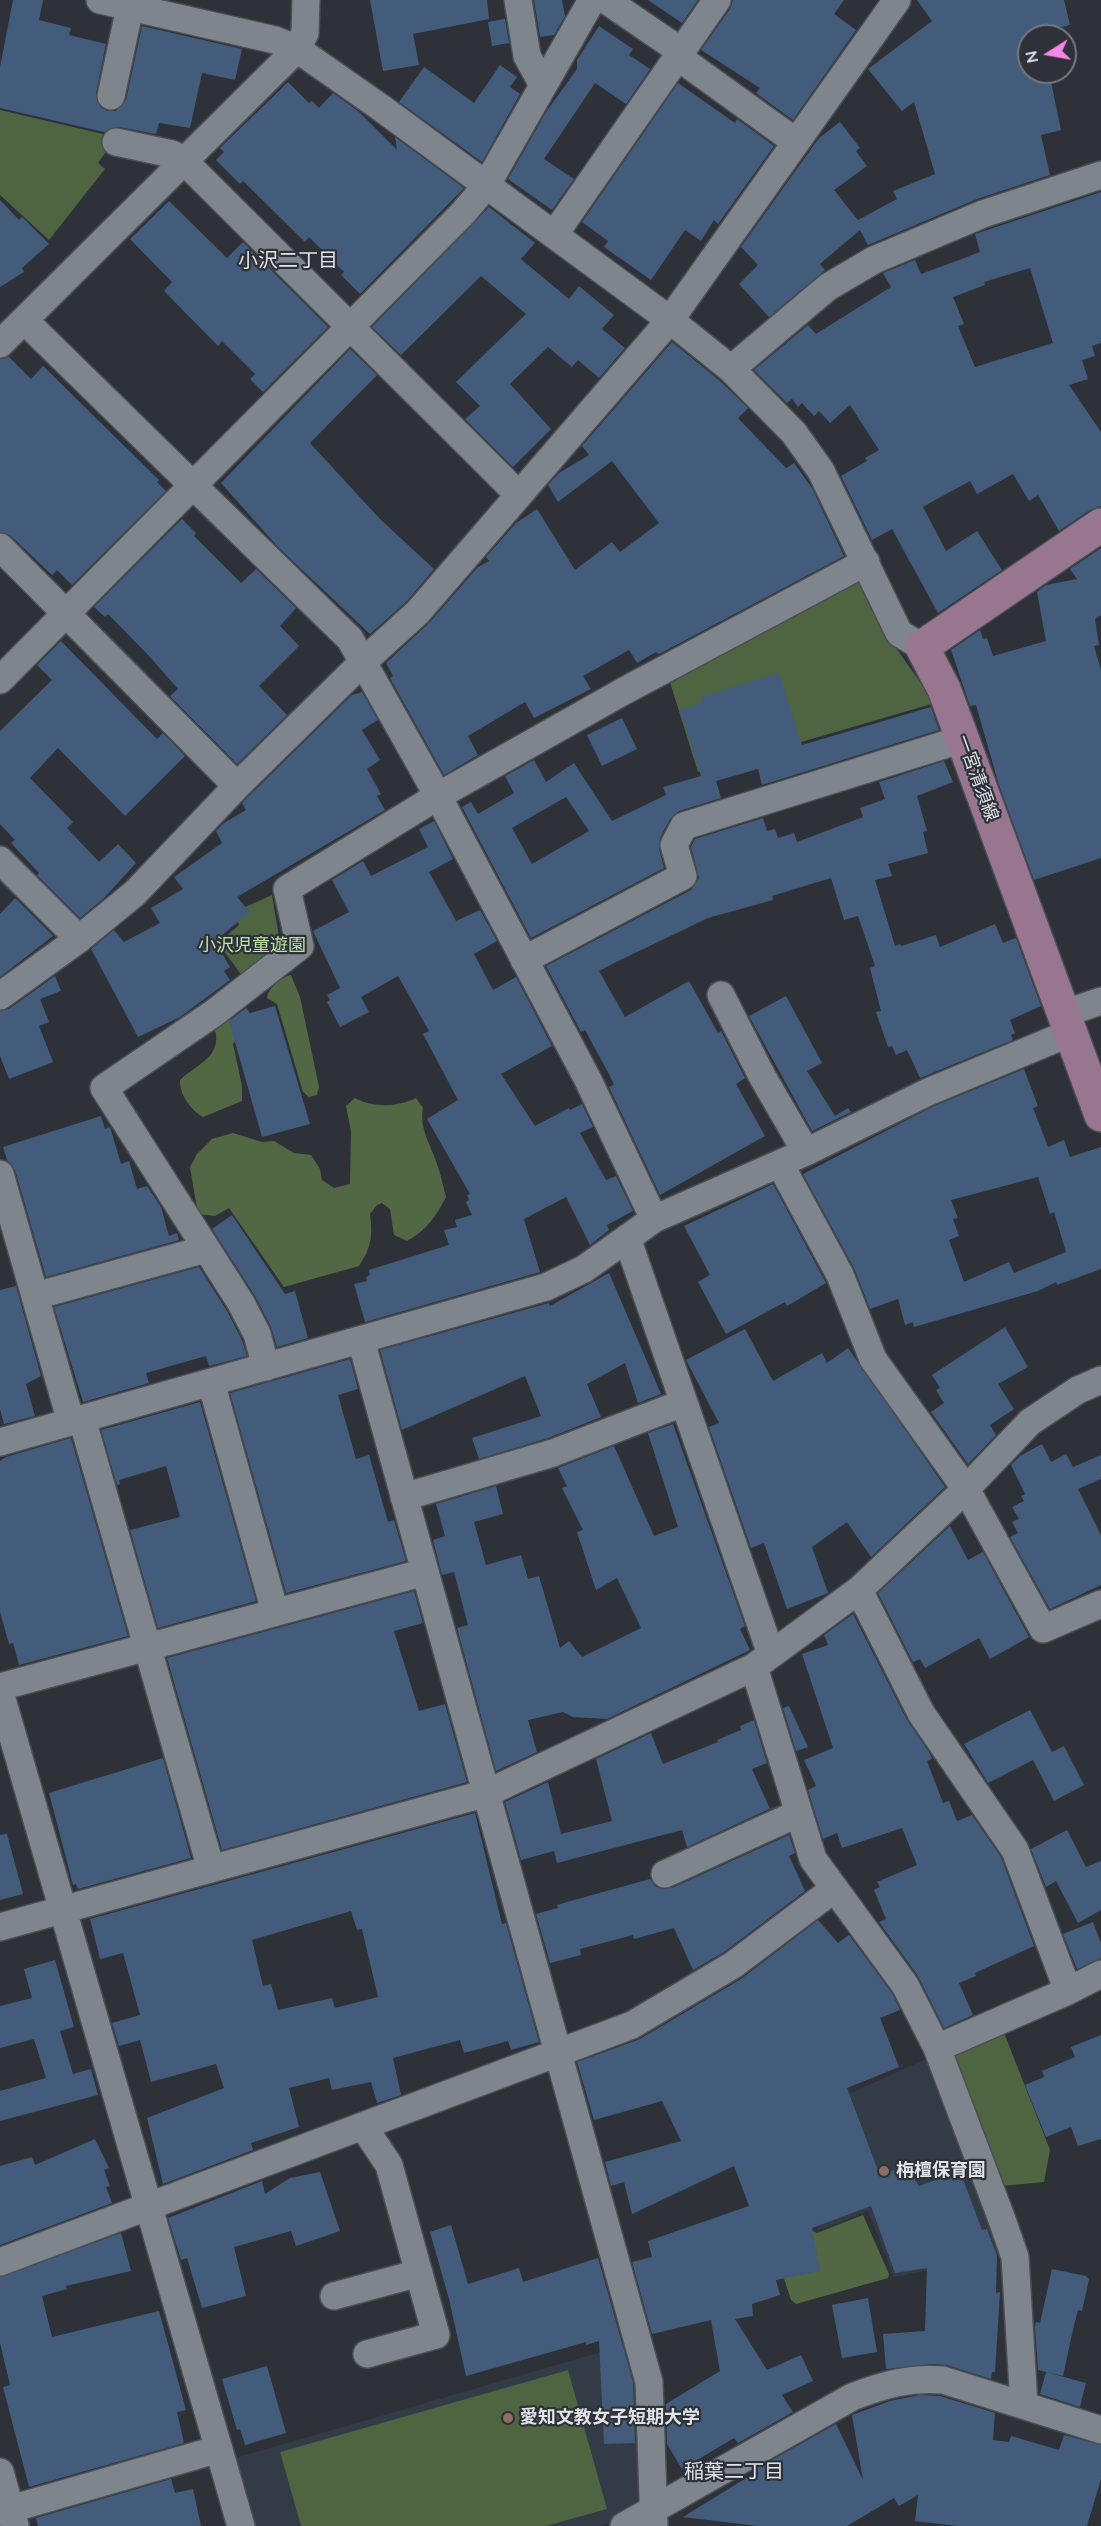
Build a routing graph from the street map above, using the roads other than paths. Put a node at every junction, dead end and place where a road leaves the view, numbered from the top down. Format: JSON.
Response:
{"nodes":[{"id":1,"x":100,"y":0,"type":"edge"},
{"id":2,"x":306,"y":0,"type":"edge"},
{"id":3,"x":518,"y":0,"type":"edge"},
{"id":4,"x":592,"y":0,"type":"edge"},
{"id":5,"x":606,"y":0,"type":"edge"},
{"id":6,"x":717,"y":0,"type":"edge"},
{"id":7,"x":897,"y":0,"type":"edge"},
{"id":8,"x":130,"y":7,"type":"junction"},
{"id":9,"x":297,"y":49,"type":"junction"},
{"id":10,"x":680,"y":54,"type":"junction"},
{"id":11,"x":543,"y":85,"type":"junction"},
{"id":12,"x":111,"y":96,"type":"dead end"},
{"id":13,"x":116,"y":142,"type":"dead end"},
{"id":14,"x":796,"y":142,"type":"junction"},
{"id":15,"x":184,"y":161,"type":"junction"},
{"id":16,"x":1101,"y":175,"type":"edge"},
{"id":17,"x":486,"y":186,"type":"junction"},
{"id":18,"x":554,"y":235,"type":"junction"},
{"id":19,"x":24,"y":320,"type":"junction"},
{"id":20,"x":670,"y":320,"type":"junction"},
{"id":21,"x":350,"y":326,"type":"junction"},
{"id":22,"x":0,"y":344,"type":"edge"},
{"id":23,"x":731,"y":369,"type":"junction"},
{"id":24,"x":192,"y":485,"type":"junction"},
{"id":25,"x":518,"y":494,"type":"junction"},
{"id":26,"x":1101,"y":525,"type":"edge"},
{"id":27,"x":0,"y":547,"type":"edge"},
{"id":28,"x":866,"y":562,"type":"junction"},
{"id":29,"x":65,"y":612,"type":"junction"},
{"id":30,"x":922,"y":647,"type":"junction"},
{"id":31,"x":363,"y":662,"type":"junction"},
{"id":32,"x":0,"y":680,"type":"edge"},
{"id":33,"x":963,"y":739,"type":"junction"},
{"id":34,"x":237,"y":786,"type":"junction"},
{"id":35,"x":438,"y":796,"type":"junction"},
{"id":36,"x":0,"y":860,"type":"edge"},
{"id":37,"x":79,"y":939,"type":"junction"},
{"id":38,"x":524,"y":960,"type":"junction"},
{"id":39,"x":721,"y":994,"type":"dead end"},
{"id":40,"x":0,"y":996,"type":"edge"},
{"id":41,"x":1101,"y":1001,"type":"edge"},
{"id":42,"x":1067,"y":1024,"type":"junction"},
{"id":43,"x":1101,"y":1115,"type":"edge"},
{"id":44,"x":806,"y":1152,"type":"junction"},
{"id":45,"x":780,"y":1164,"type":"junction"},
{"id":46,"x":0,"y":1174,"type":"edge"},
{"id":47,"x":654,"y":1219,"type":"junction"},
{"id":48,"x":627,"y":1238,"type":"junction"},
{"id":49,"x":206,"y":1249,"type":"junction"},
{"id":50,"x":35,"y":1296,"type":"junction"},
{"id":51,"x":360,"y":1340,"type":"junction"},
{"id":52,"x":266,"y":1367,"type":"junction"},
{"id":53,"x":1101,"y":1380,"type":"edge"},
{"id":54,"x":211,"y":1382,"type":"junction"},
{"id":55,"x":683,"y":1403,"type":"junction"},
{"id":56,"x":76,"y":1420,"type":"junction"},
{"id":57,"x":0,"y":1442,"type":"edge"},
{"id":58,"x":966,"y":1489,"type":"junction"},
{"id":59,"x":404,"y":1497,"type":"junction"},
{"id":60,"x":425,"y":1572,"type":"junction"},
{"id":61,"x":859,"y":1590,"type":"junction"},
{"id":62,"x":1101,"y":1604,"type":"edge"},
{"id":63,"x":275,"y":1612,"type":"junction"},
{"id":64,"x":148,"y":1647,"type":"junction"},
{"id":65,"x":763,"y":1661,"type":"junction"},
{"id":66,"x":0,"y":1687,"type":"edge"},
{"id":67,"x":0,"y":1692,"type":"edge"},
{"id":68,"x":487,"y":1793,"type":"junction"},
{"id":69,"x":799,"y":1813,"type":"junction"},
{"id":70,"x":211,"y":1869,"type":"junction"},
{"id":71,"x":665,"y":1874,"type":"dead end"},
{"id":72,"x":834,"y":1889,"type":"junction"},
{"id":73,"x":63,"y":1909,"type":"junction"},
{"id":74,"x":0,"y":1927,"type":"edge"},
{"id":75,"x":1101,"y":1974,"type":"edge"},
{"id":76,"x":1068,"y":1991,"type":"junction"},
{"id":77,"x":937,"y":2048,"type":"junction"},
{"id":78,"x":558,"y":2051,"type":"junction"},
{"id":79,"x":363,"y":2126,"type":"junction"},
{"id":80,"x":149,"y":2206,"type":"junction"},
{"id":81,"x":0,"y":2262,"type":"edge"},
{"id":82,"x":419,"y":2273,"type":"junction"},
{"id":83,"x":334,"y":2296,"type":"dead end"},
{"id":84,"x":367,"y":2354,"type":"dead end"},
{"id":85,"x":1024,"y":2405,"type":"junction"},
{"id":86,"x":1101,"y":2430,"type":"edge"},
{"id":87,"x":219,"y":2449,"type":"junction"},
{"id":88,"x":0,"y":2472,"type":"edge"},
{"id":89,"x":9,"y":2516,"type":"edge"},
{"id":90,"x":654,"y":2519,"type":"edge"},
{"id":91,"x":241,"y":2526,"type":"edge"},
{"id":92,"x":624,"y":2526,"type":"edge"}],
"edges":[{"from":1,"to":8,"type":"street"},
{"from":2,"to":9,"type":"street"},
{"from":3,"to":11,"type":"street"},
{"from":4,"to":11,"type":"street"},
{"from":5,"to":10,"type":"street"},
{"from":6,"to":10,"type":"street"},
{"from":7,"to":14,"type":"street"},
{"from":8,"to":9,"type":"street"},
{"from":8,"to":12,"type":"street"},
{"from":9,"to":15,"type":"street"},
{"from":9,"to":17,"type":"street"},
{"from":10,"to":14,"type":"street"},
{"from":10,"to":18,"type":"street"},
{"from":11,"to":17,"type":"street"},
{"from":13,"to":15,"type":"street"},
{"from":14,"to":20,"type":"street"},
{"from":15,"to":19,"type":"street"},
{"from":15,"to":21,"type":"street"},
{"from":16,"to":23,"type":"street"},
{"from":17,"to":18,"type":"street"},
{"from":17,"to":21,"type":"street"},
{"from":18,"to":20,"type":"street"},
{"from":19,"to":22,"type":"street"},
{"from":19,"to":24,"type":"street"},
{"from":20,"to":23,"type":"street"},
{"from":20,"to":25,"type":"street"},
{"from":21,"to":24,"type":"street"},
{"from":21,"to":25,"type":"street"},
{"from":23,"to":28,"type":"street"},
{"from":24,"to":29,"type":"street"},
{"from":24,"to":31,"type":"street"},
{"from":25,"to":31,"type":"street"},
{"from":26,"to":30,"type":"main road"},
{"from":27,"to":29,"type":"street"},
{"from":28,"to":30,"type":"street"},
{"from":28,"to":35,"type":"street"},
{"from":29,"to":32,"type":"street"},
{"from":29,"to":34,"type":"street"},
{"from":30,"to":33,"type":"main road","name":"一宮清須線"},
{"from":31,"to":34,"type":"street"},
{"from":31,"to":35,"type":"street"},
{"from":33,"to":38,"type":"street"},
{"from":33,"to":42,"type":"main road","name":"一宮清須線"},
{"from":34,"to":37,"type":"street"},
{"from":35,"to":38,"type":"street"},
{"from":35,"to":49,"type":"street"},
{"from":36,"to":37,"type":"street"},
{"from":37,"to":40,"type":"street"},
{"from":38,"to":47,"type":"street"},
{"from":39,"to":44,"type":"street"},
{"from":41,"to":42,"type":"street"},
{"from":42,"to":43,"type":"main road","name":"一宮清須線"},
{"from":42,"to":44,"type":"street"},
{"from":44,"to":45,"type":"street"},
{"from":45,"to":47,"type":"street"},
{"from":45,"to":58,"type":"street"},
{"from":46,"to":50,"type":"street"},
{"from":47,"to":48,"type":"street"},
{"from":48,"to":51,"type":"street"},
{"from":48,"to":55,"type":"street"},
{"from":49,"to":50,"type":"street"},
{"from":49,"to":52,"type":"street"},
{"from":50,"to":56,"type":"street"},
{"from":51,"to":52,"type":"street"},
{"from":51,"to":59,"type":"street"},
{"from":52,"to":54,"type":"street"},
{"from":53,"to":58,"type":"street"},
{"from":54,"to":56,"type":"street"},
{"from":54,"to":63,"type":"street"},
{"from":55,"to":59,"type":"street"},
{"from":55,"to":65,"type":"street"},
{"from":56,"to":57,"type":"street"},
{"from":56,"to":64,"type":"street"},
{"from":58,"to":61,"type":"street"},
{"from":58,"to":62,"type":"street"},
{"from":59,"to":60,"type":"street"},
{"from":60,"to":63,"type":"street"},
{"from":60,"to":68,"type":"street"},
{"from":61,"to":65,"type":"street"},
{"from":61,"to":76,"type":"street"},
{"from":63,"to":64,"type":"street"},
{"from":64,"to":66,"type":"street"},
{"from":64,"to":70,"type":"street"},
{"from":65,"to":68,"type":"street"},
{"from":65,"to":69,"type":"street"},
{"from":67,"to":73,"type":"street"},
{"from":68,"to":70,"type":"street"},
{"from":68,"to":78,"type":"street"},
{"from":69,"to":71,"type":"street"},
{"from":69,"to":72,"type":"street"},
{"from":70,"to":73,"type":"street"},
{"from":72,"to":77,"type":"street"},
{"from":72,"to":78,"type":"street"},
{"from":73,"to":74,"type":"street"},
{"from":73,"to":80,"type":"street"},
{"from":75,"to":76,"type":"street"},
{"from":76,"to":77,"type":"street"},
{"from":77,"to":85,"type":"street"},
{"from":78,"to":79,"type":"street"},
{"from":78,"to":90,"type":"street"},
{"from":79,"to":80,"type":"street"},
{"from":79,"to":82,"type":"street"},
{"from":80,"to":81,"type":"street"},
{"from":80,"to":87,"type":"street"},
{"from":82,"to":83,"type":"street"},
{"from":82,"to":84,"type":"street"},
{"from":85,"to":86,"type":"street"},
{"from":85,"to":90,"type":"street"},
{"from":87,"to":89,"type":"street"},
{"from":87,"to":91,"type":"street"},
{"from":88,"to":89,"type":"street"},
{"from":90,"to":92,"type":"street"}]}
